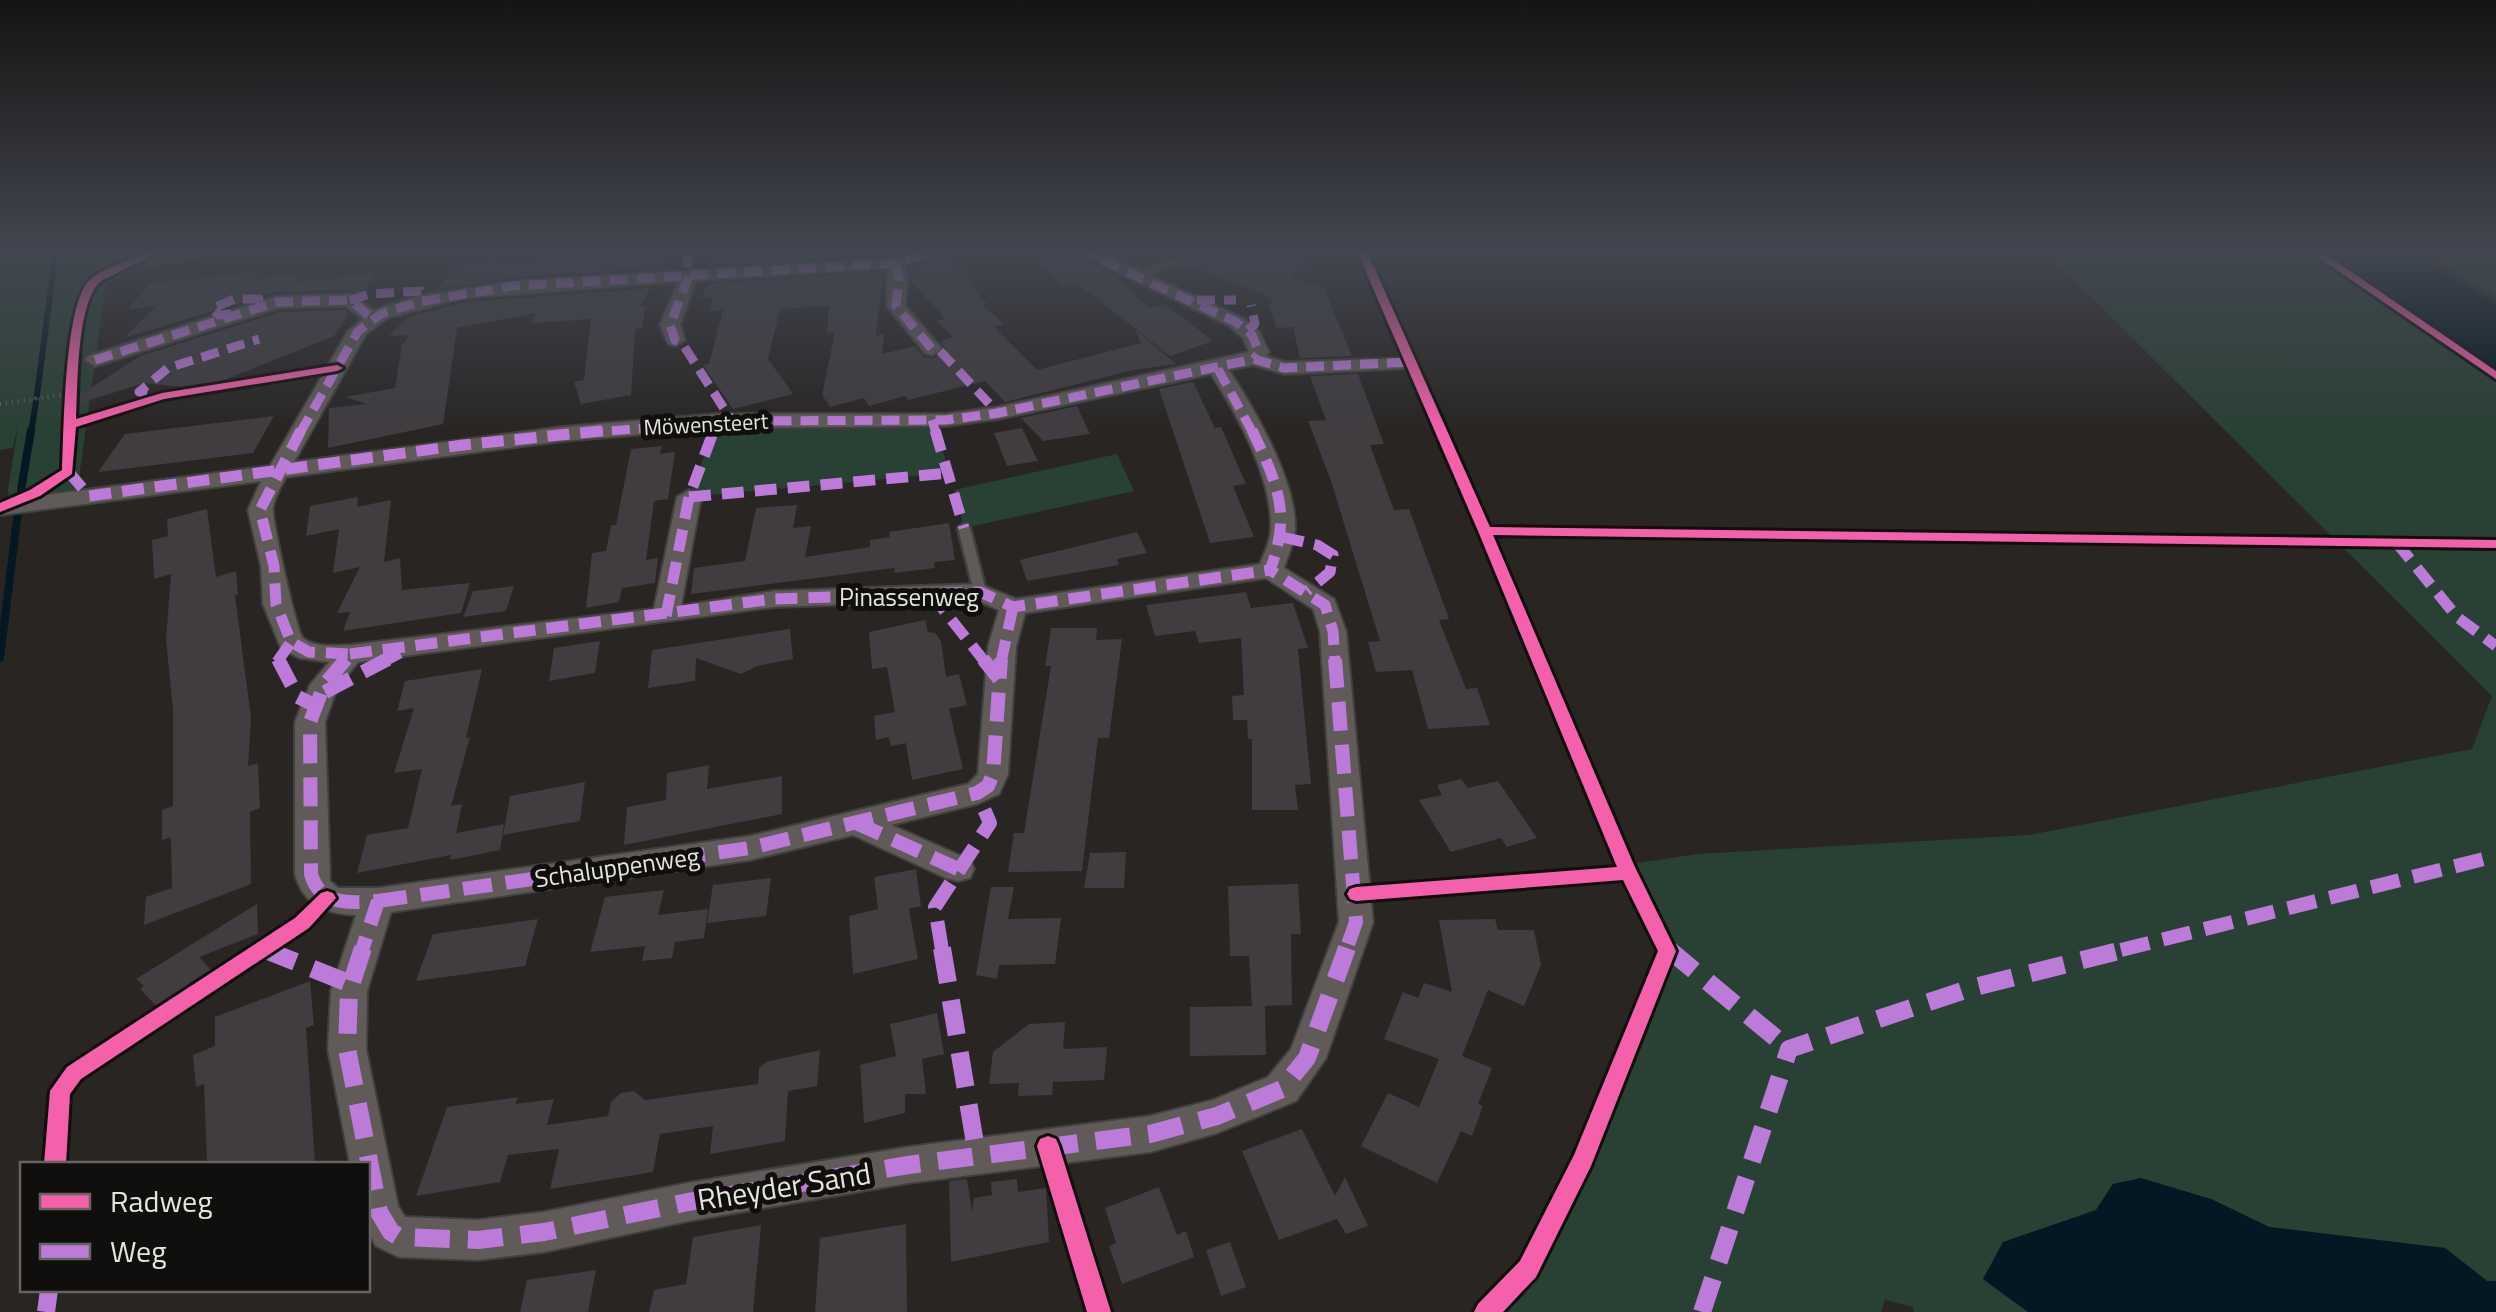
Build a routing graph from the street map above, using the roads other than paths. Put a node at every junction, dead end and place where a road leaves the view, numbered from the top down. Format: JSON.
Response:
{"nodes":[{"id":1,"x":247,"y":310,"type":"edge"},
{"id":2,"x":362,"y":310,"type":"edge"},
{"id":3,"x":396,"y":310,"type":"edge"},
{"id":4,"x":676,"y":310,"type":"edge"},
{"id":5,"x":900,"y":310,"type":"edge"},
{"id":6,"x":1210,"y":310,"type":"edge"},
{"id":7,"x":372,"y":318,"type":"junction"},
{"id":8,"x":675,"y":340,"type":"dead end"},
{"id":9,"x":932,"y":349,"type":"dead end"},
{"id":10,"x":1254,"y":359,"type":"junction"},
{"id":11,"x":95,"y":360,"type":"dead end"},
{"id":12,"x":1409,"y":362,"type":"dead end"},
{"id":13,"x":1218,"y":368,"type":"junction"},
{"id":14,"x":279,"y":472,"type":"junction"},
{"id":15,"x":689,"y":498,"type":"dead end"},
{"id":16,"x":0,"y":508,"type":"edge"},
{"id":17,"x":964,"y":528,"type":"dead end"},
{"id":18,"x":1270,"y":570,"type":"junction"},
{"id":19,"x":980,"y":592,"type":"junction"},
{"id":20,"x":1014,"y":607,"type":"junction"},
{"id":21,"x":666,"y":616,"type":"junction"},
{"id":22,"x":350,"y":654,"type":"junction"},
{"id":23,"x":854,"y":822,"type":"junction"},
{"id":24,"x":958,"y":869,"type":"dead end"},
{"id":25,"x":378,"y":901,"type":"junction"},
{"id":26,"x":369,"y":1162,"type":"edge"},
{"id":27,"x":370,"y":1166,"type":"edge"}],
"edges":[{"from":1,"to":11,"type":"street"},
{"from":2,"to":7,"type":"street"},
{"from":3,"to":7,"type":"street"},
{"from":4,"to":8,"type":"street"},
{"from":5,"to":9,"type":"street"},
{"from":6,"to":10,"type":"street"},
{"from":7,"to":14,"type":"street"},
{"from":10,"to":12,"type":"street","name":"Möwensteert"},
{"from":10,"to":13,"type":"street","name":"Möwensteert"},
{"from":13,"to":14,"type":"street","name":"Möwensteert"},
{"from":13,"to":18,"type":"street"},
{"from":14,"to":16,"type":"street","name":"Möwensteert"},
{"from":14,"to":22,"type":"street"},
{"from":15,"to":21,"type":"street"},
{"from":17,"to":19,"type":"lane"},
{"from":18,"to":20,"type":"street","name":"Pinassenweg"},
{"from":18,"to":27,"type":"street","name":"Rheyder Sand"},
{"from":19,"to":20,"type":"street","name":"Pinassenweg"},
{"from":19,"to":21,"type":"street","name":"Pinassenweg"},
{"from":20,"to":23,"type":"street","name":"Schaluppenweg"},
{"from":21,"to":22,"type":"street","name":"Pinassenweg"},
{"from":22,"to":25,"type":"street"},
{"from":23,"to":24,"type":"street"},
{"from":23,"to":25,"type":"street","name":"Schaluppenweg"},
{"from":25,"to":26,"type":"street","name":"Rheyder Sand"}]}
